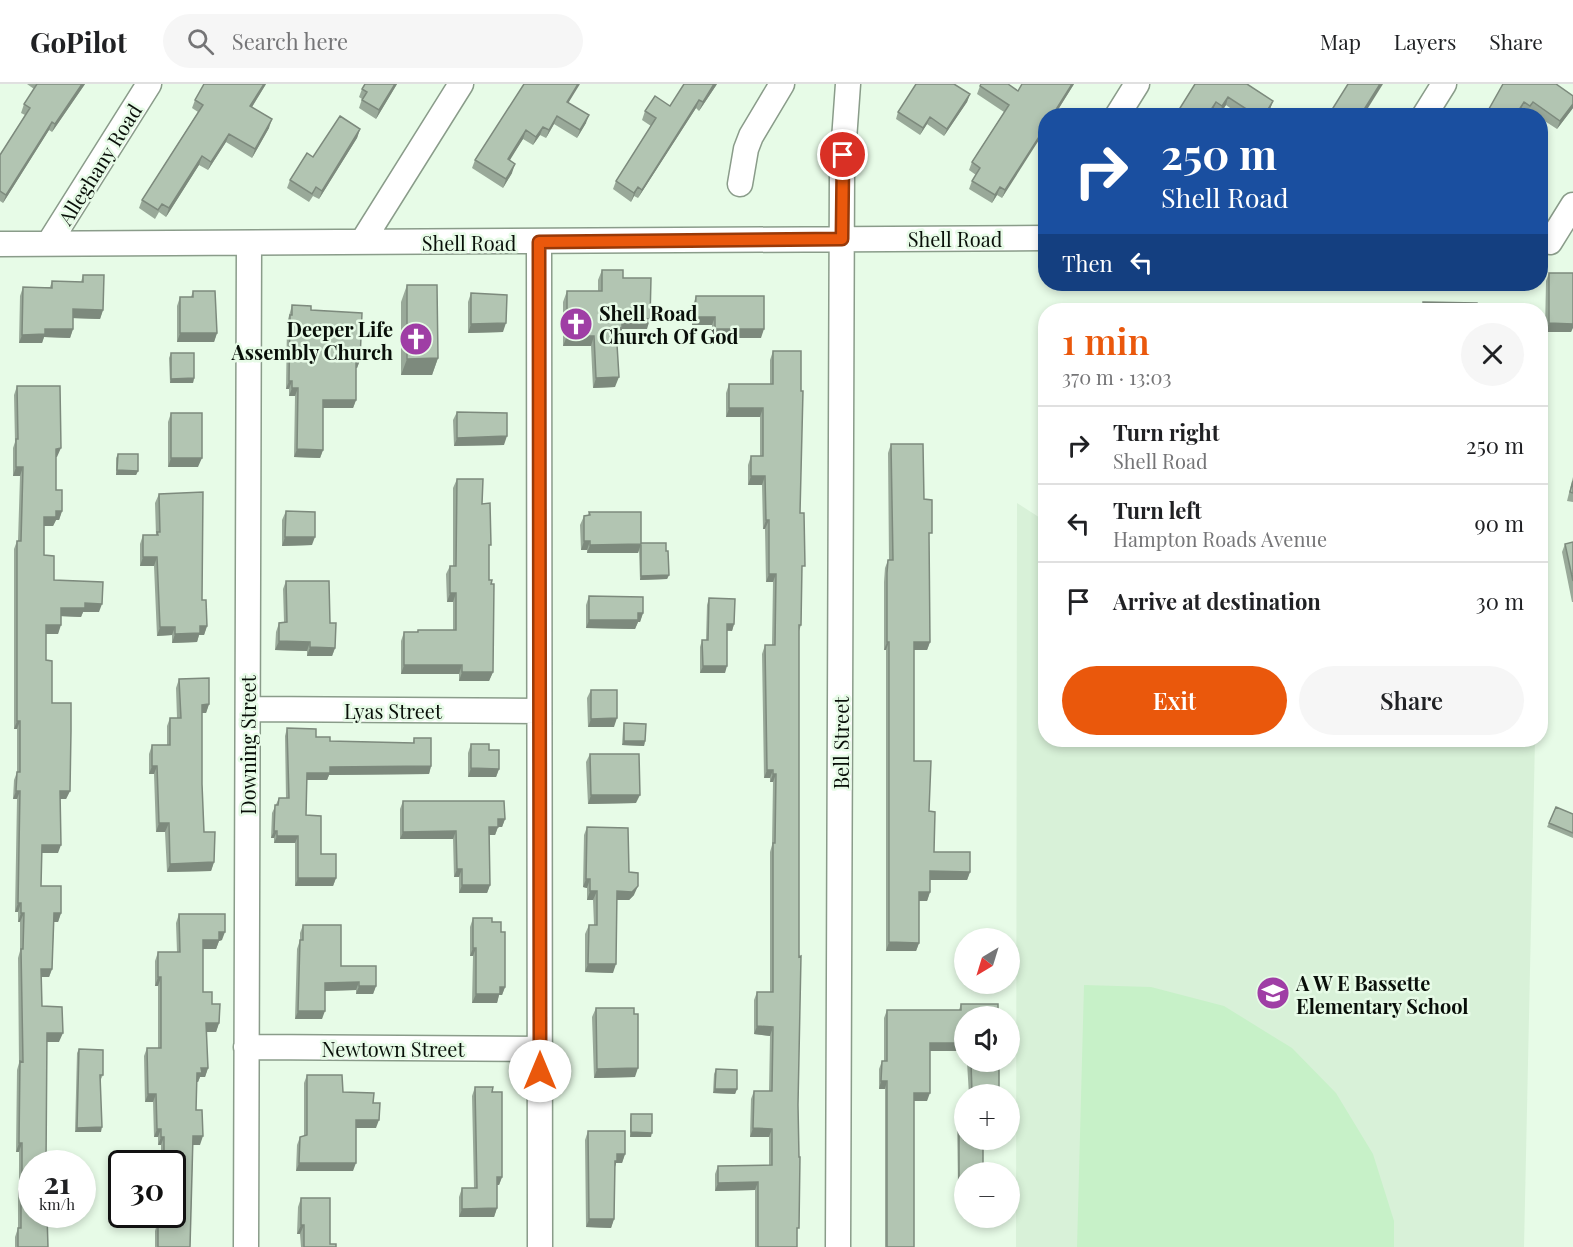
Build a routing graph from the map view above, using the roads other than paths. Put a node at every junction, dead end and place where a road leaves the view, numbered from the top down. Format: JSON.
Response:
{"nodes":[{"id":1,"x":149,"y":84,"type":"edge"},
{"id":2,"x":461,"y":84,"type":"edge"},
{"id":3,"x":782,"y":84,"type":"edge"},
{"id":4,"x":848,"y":84,"type":"edge"},
{"id":5,"x":1137,"y":84,"type":"edge"},
{"id":6,"x":1444,"y":84,"type":"edge"},
{"id":7,"x":1122,"y":108,"type":"edge"},
{"id":8,"x":1429,"y":108,"type":"edge"},
{"id":9,"x":740,"y":184,"type":"dead end"},
{"id":10,"x":1573,"y":205,"type":"edge"},
{"id":11,"x":1038,"y":236,"type":"edge"},
{"id":12,"x":842,"y":239,"type":"junction"},
{"id":13,"x":362,"y":242,"type":"junction"},
{"id":14,"x":539,"y":242,"type":"junction"},
{"id":15,"x":1554,"y":242,"type":"edge"},
{"id":16,"x":49,"y":243,"type":"junction"},
{"id":17,"x":249,"y":243,"type":"junction"},
{"id":18,"x":0,"y":244,"type":"edge"},
{"id":19,"x":248,"y":709,"type":"junction"},
{"id":20,"x":539,"y":711,"type":"junction"},
{"id":21,"x":246,"y":1047,"type":"junction"},
{"id":22,"x":540,"y":1049,"type":"junction"},
{"id":23,"x":246,"y":1247,"type":"edge"},
{"id":24,"x":540,"y":1247,"type":"edge"},
{"id":25,"x":837,"y":1247,"type":"edge"}],
"edges":[{"from":1,"to":16,"type":"street","name":"Alleghany Road"},
{"from":2,"to":13,"type":"street"},
{"from":3,"to":9,"type":"street"},
{"from":4,"to":12,"type":"street","name":"Bell Street"},
{"from":5,"to":7,"type":"street"},
{"from":6,"to":8,"type":"street"},
{"from":10,"to":15,"type":"street"},
{"from":11,"to":12,"type":"street","name":"Shell Road"},
{"from":12,"to":14,"type":"street","name":"Shell Road"},
{"from":12,"to":25,"type":"street","name":"Bell Street"},
{"from":13,"to":14,"type":"street","name":"Shell Road"},
{"from":13,"to":17,"type":"street","name":"Shell Road"},
{"from":14,"to":20,"type":"street"},
{"from":16,"to":17,"type":"street","name":"Shell Road"},
{"from":16,"to":18,"type":"street","name":"Shell Road"},
{"from":17,"to":19,"type":"street","name":"Downing Street"},
{"from":19,"to":20,"type":"street","name":"Lyas Street"},
{"from":19,"to":21,"type":"street","name":"Downing Street"},
{"from":20,"to":22,"type":"street"},
{"from":21,"to":22,"type":"street","name":"Newtown Street"},
{"from":21,"to":23,"type":"street","name":"Downing Street"},
{"from":22,"to":24,"type":"street"}]}
